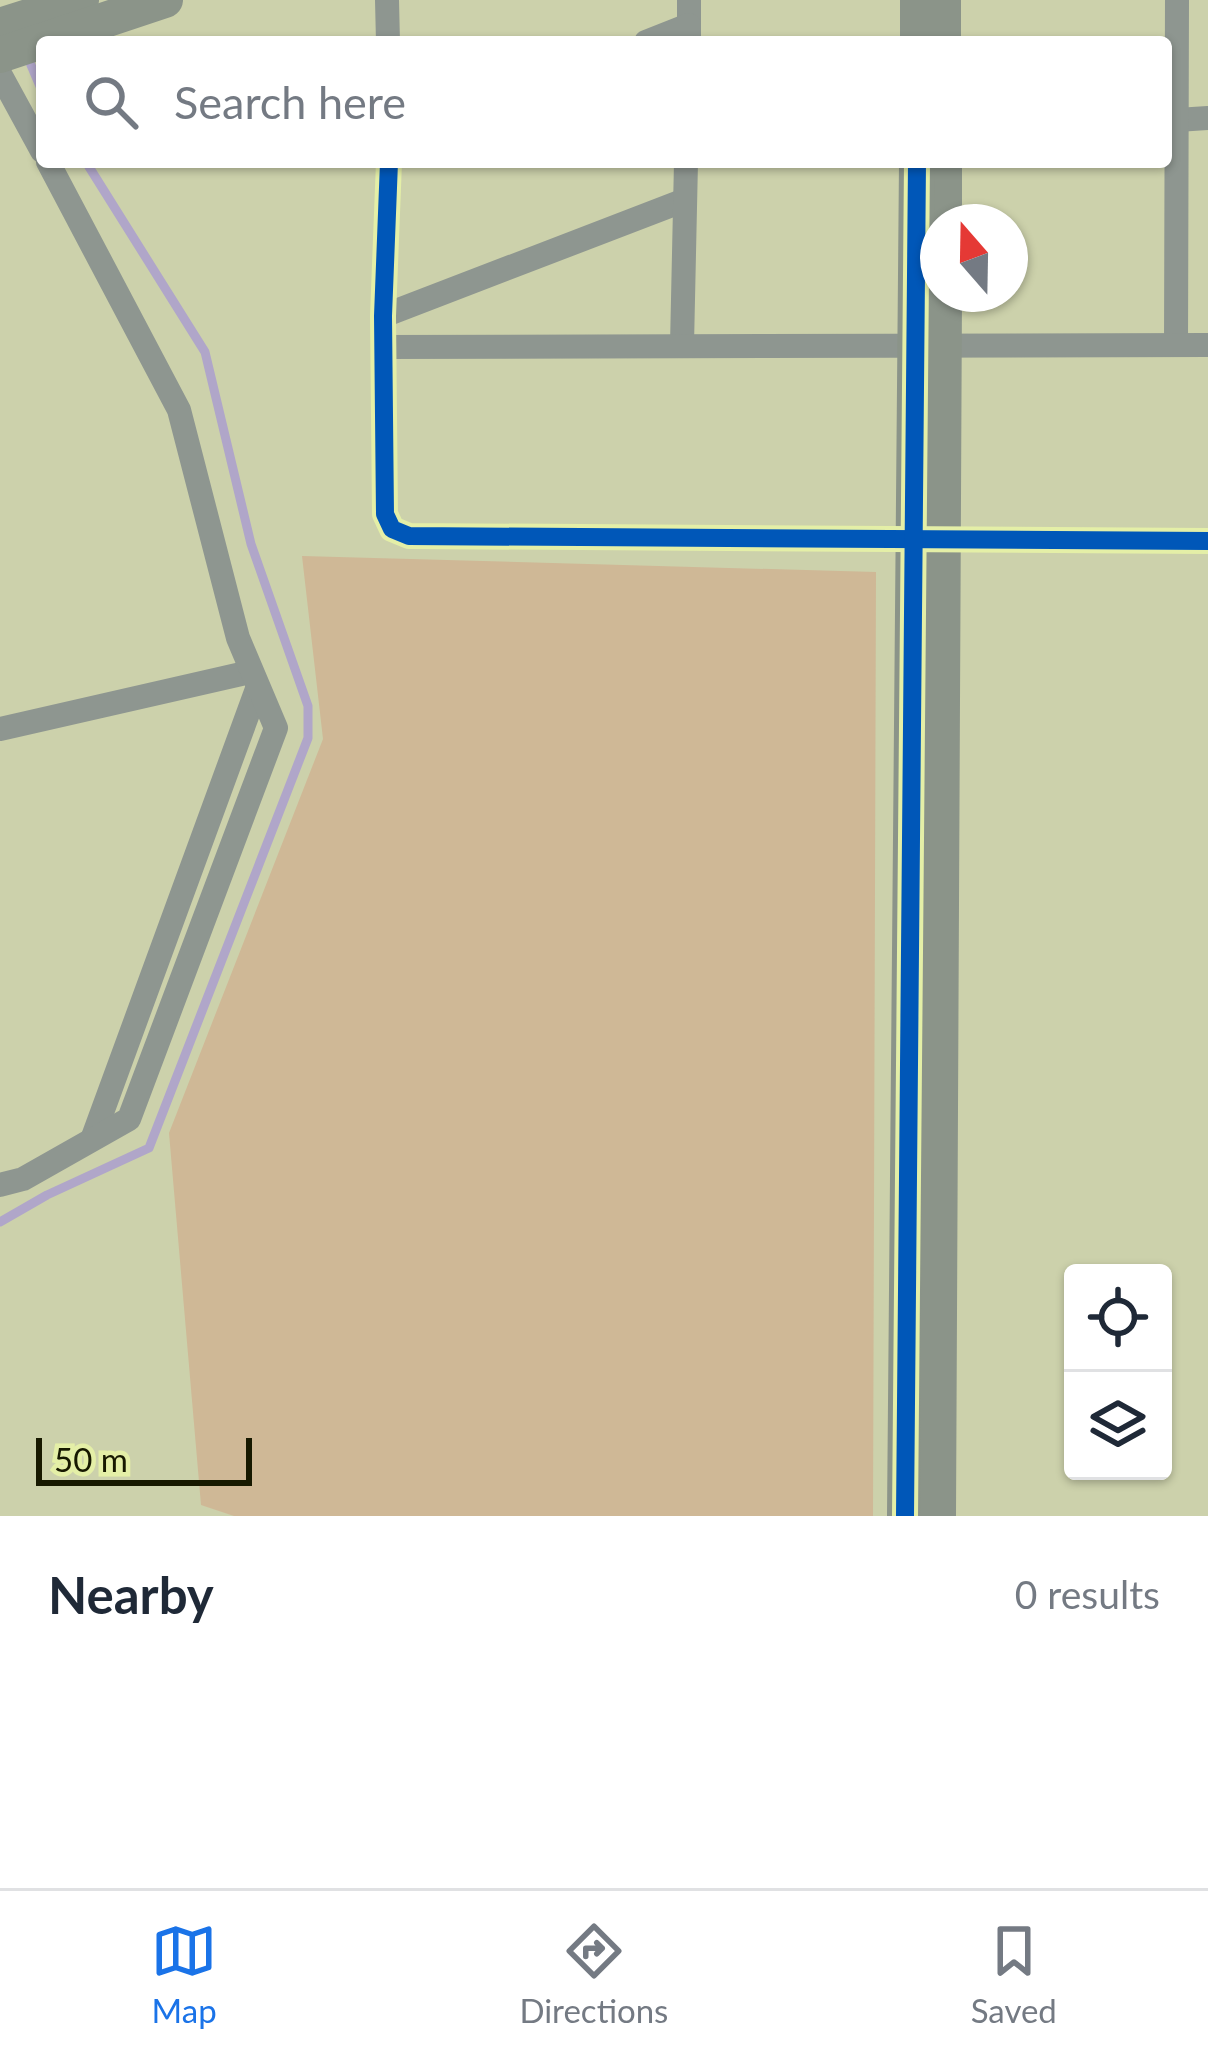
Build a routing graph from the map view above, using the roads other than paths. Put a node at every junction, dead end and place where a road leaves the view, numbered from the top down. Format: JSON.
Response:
{"nodes":[{"id":1,"x":81,"y":0,"type":"edge"},
{"id":2,"x":166,"y":0,"type":"edge"},
{"id":3,"x":387,"y":0,"type":"edge"},
{"id":4,"x":918,"y":0,"type":"edge"},
{"id":5,"x":943,"y":0,"type":"edge"},
{"id":6,"x":1177,"y":0,"type":"edge"},
{"id":7,"x":689,"y":22,"type":"edge"},
{"id":8,"x":0,"y":26,"type":"edge"},
{"id":9,"x":57,"y":36,"type":"edge"},
{"id":10,"x":388,"y":36,"type":"edge"},
{"id":11,"x":659,"y":36,"type":"edge"},
{"id":12,"x":918,"y":36,"type":"edge"},
{"id":13,"x":943,"y":36,"type":"edge"},
{"id":14,"x":36,"y":43,"type":"edge"},
{"id":15,"x":0,"y":55,"type":"edge"},
{"id":16,"x":0,"y":74,"type":"edge"},
{"id":17,"x":1208,"y":118,"type":"edge"},
{"id":18,"x":1178,"y":120,"type":"junction"},
{"id":19,"x":36,"y":140,"type":"edge"},
{"id":20,"x":51,"y":168,"type":"edge"},
{"id":21,"x":388,"y":168,"type":"edge"},
{"id":22,"x":686,"y":168,"type":"edge"},
{"id":23,"x":917,"y":168,"type":"edge"},
{"id":24,"x":944,"y":168,"type":"edge"},
{"id":25,"x":686,"y":200,"type":"junction"},
{"id":26,"x":944,"y":204,"type":"edge"},
{"id":27,"x":939,"y":312,"type":"edge"},
{"id":28,"x":382,"y":316,"type":"junction"},
{"id":29,"x":930,"y":344,"type":"junction"},
{"id":30,"x":682,"y":345,"type":"junction"},
{"id":31,"x":1176,"y":345,"type":"junction"},
{"id":32,"x":1208,"y":345,"type":"edge"},
{"id":33,"x":383,"y":346,"type":"junction"},
{"id":34,"x":929,"y":539,"type":"junction"},
{"id":35,"x":1208,"y":541,"type":"edge"},
{"id":36,"x":254,"y":680,"type":"junction"},
{"id":37,"x":0,"y":729,"type":"edge"},
{"id":38,"x":0,"y":1184,"type":"edge"},
{"id":39,"x":905,"y":1516,"type":"edge"},
{"id":40,"x":938,"y":1516,"type":"edge"}],
"edges":[{"from":1,"to":8,"type":"street"},
{"from":2,"to":9,"type":"street"},
{"from":3,"to":10,"type":"street"},
{"from":4,"to":12,"type":"street"},
{"from":5,"to":13,"type":"street"},
{"from":6,"to":18,"type":"street"},
{"from":7,"to":11,"type":"street"},
{"from":14,"to":15,"type":"street"},
{"from":16,"to":19,"type":"street"},
{"from":17,"to":18,"type":"street"},
{"from":18,"to":31,"type":"street"},
{"from":20,"to":36,"type":"street"},
{"from":21,"to":28,"type":"street"},
{"from":22,"to":25,"type":"street"},
{"from":23,"to":29,"type":"street"},
{"from":24,"to":26,"type":"street"},
{"from":25,"to":28,"type":"street"},
{"from":25,"to":30,"type":"street"},
{"from":27,"to":29,"type":"street"},
{"from":28,"to":33,"type":"street"},
{"from":29,"to":30,"type":"street"},
{"from":29,"to":31,"type":"street"},
{"from":29,"to":34,"type":"street"},
{"from":30,"to":33,"type":"street"},
{"from":31,"to":32,"type":"street"},
{"from":33,"to":34,"type":"street"},
{"from":34,"to":35,"type":"street"},
{"from":34,"to":39,"type":"street"},
{"from":34,"to":40,"type":"street"},
{"from":36,"to":37,"type":"street"},
{"from":36,"to":38,"type":"street"}]}
